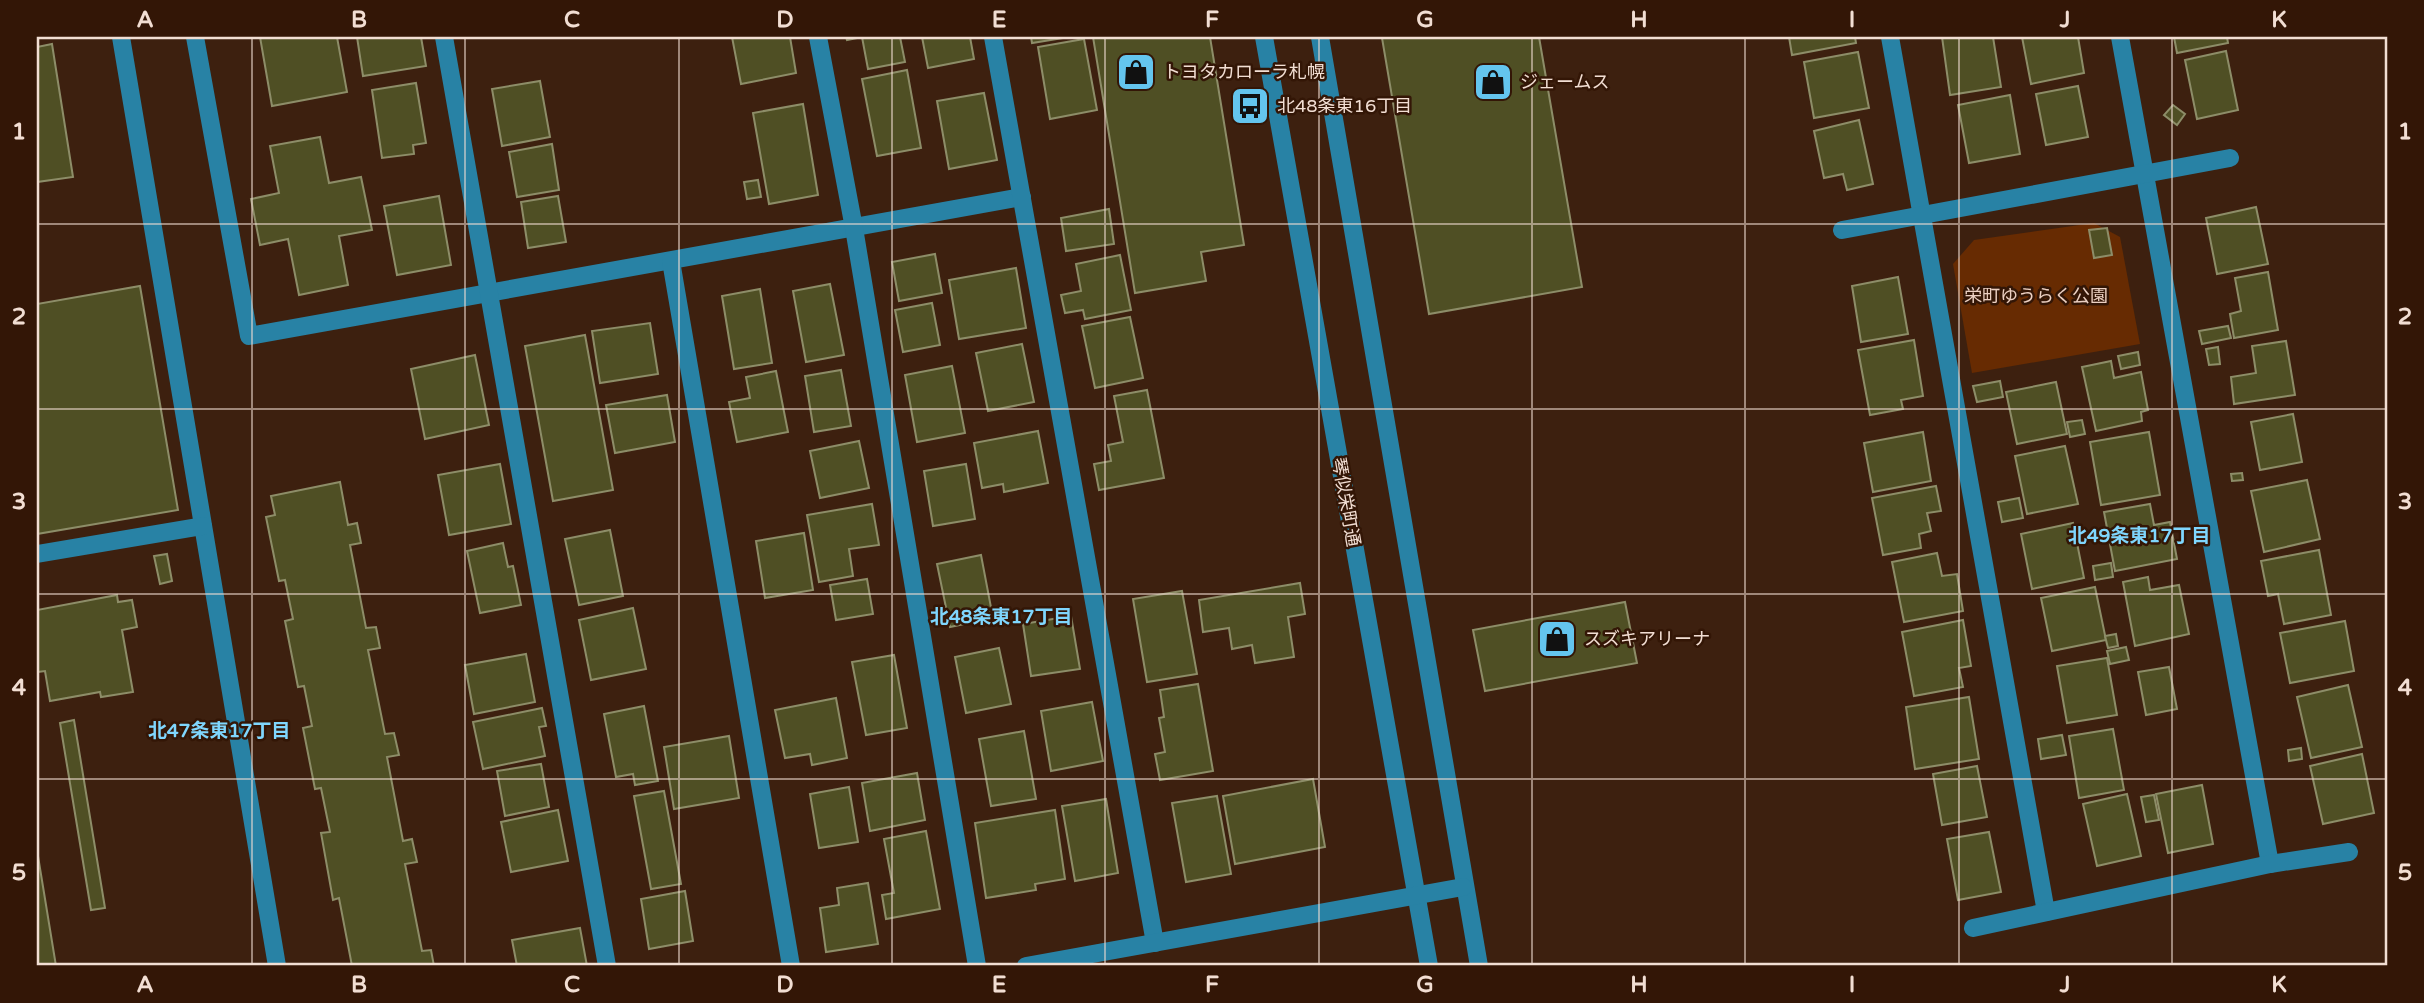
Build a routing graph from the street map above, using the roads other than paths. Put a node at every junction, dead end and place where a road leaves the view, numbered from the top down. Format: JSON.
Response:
{"nodes":[{"id":1,"x":121,"y":37,"type":"edge"},
{"id":2,"x":195,"y":37,"type":"edge"},
{"id":3,"x":444,"y":37,"type":"edge"},
{"id":4,"x":818,"y":37,"type":"edge"},
{"id":5,"x":993,"y":37,"type":"edge"},
{"id":6,"x":1264,"y":37,"type":"edge"},
{"id":7,"x":1320,"y":37,"type":"edge"},
{"id":8,"x":1890,"y":37,"type":"edge"},
{"id":9,"x":2120,"y":37,"type":"edge"},
{"id":10,"x":2230,"y":158,"type":"dead end"},
{"id":11,"x":2145,"y":173,"type":"junction"},
{"id":12,"x":1021,"y":197,"type":"junction"},
{"id":13,"x":1921,"y":215,"type":"junction"},
{"id":14,"x":853,"y":228,"type":"junction"},
{"id":15,"x":1842,"y":230,"type":"dead end"},
{"id":16,"x":671,"y":261,"type":"junction"},
{"id":17,"x":489,"y":294,"type":"junction"},
{"id":18,"x":203,"y":526,"type":"junction"},
{"id":19,"x":37,"y":554,"type":"edge"},
{"id":20,"x":2349,"y":852,"type":"dead end"},
{"id":21,"x":2270,"y":864,"type":"junction"},
{"id":22,"x":1463,"y":887,"type":"junction"},
{"id":23,"x":1415,"y":896,"type":"junction"},
{"id":24,"x":2046,"y":912,"type":"junction"},
{"id":25,"x":1973,"y":928,"type":"dead end"},
{"id":26,"x":1155,"y":943,"type":"junction"},
{"id":27,"x":277,"y":966,"type":"edge"},
{"id":28,"x":607,"y":966,"type":"edge"},
{"id":29,"x":790,"y":966,"type":"edge"},
{"id":30,"x":977,"y":966,"type":"edge"},
{"id":31,"x":1026,"y":966,"type":"edge"},
{"id":32,"x":1429,"y":966,"type":"edge"},
{"id":33,"x":1479,"y":966,"type":"edge"}],
"edges":[{"from":1,"to":18,"type":"street"},
{"from":2,"to":17,"type":"street"},
{"from":3,"to":17,"type":"street"},
{"from":4,"to":14,"type":"street"},
{"from":5,"to":12,"type":"street"},
{"from":6,"to":23,"type":"street","name":"琴似栄町通"},
{"from":7,"to":22,"type":"street"},
{"from":8,"to":13,"type":"street"},
{"from":9,"to":11,"type":"street"},
{"from":10,"to":11,"type":"street"},
{"from":11,"to":13,"type":"street"},
{"from":11,"to":21,"type":"street"},
{"from":12,"to":14,"type":"street"},
{"from":12,"to":26,"type":"street"},
{"from":13,"to":15,"type":"street"},
{"from":13,"to":24,"type":"street"},
{"from":14,"to":16,"type":"street"},
{"from":14,"to":30,"type":"street"},
{"from":16,"to":17,"type":"street"},
{"from":16,"to":29,"type":"street"},
{"from":17,"to":28,"type":"street"},
{"from":18,"to":19,"type":"street"},
{"from":18,"to":27,"type":"street"},
{"from":20,"to":21,"type":"street"},
{"from":21,"to":24,"type":"street"},
{"from":22,"to":23,"type":"street"},
{"from":22,"to":33,"type":"street"},
{"from":23,"to":26,"type":"street"},
{"from":23,"to":32,"type":"street","name":"琴似栄町通"},
{"from":24,"to":25,"type":"street"},
{"from":26,"to":31,"type":"street"}]}
